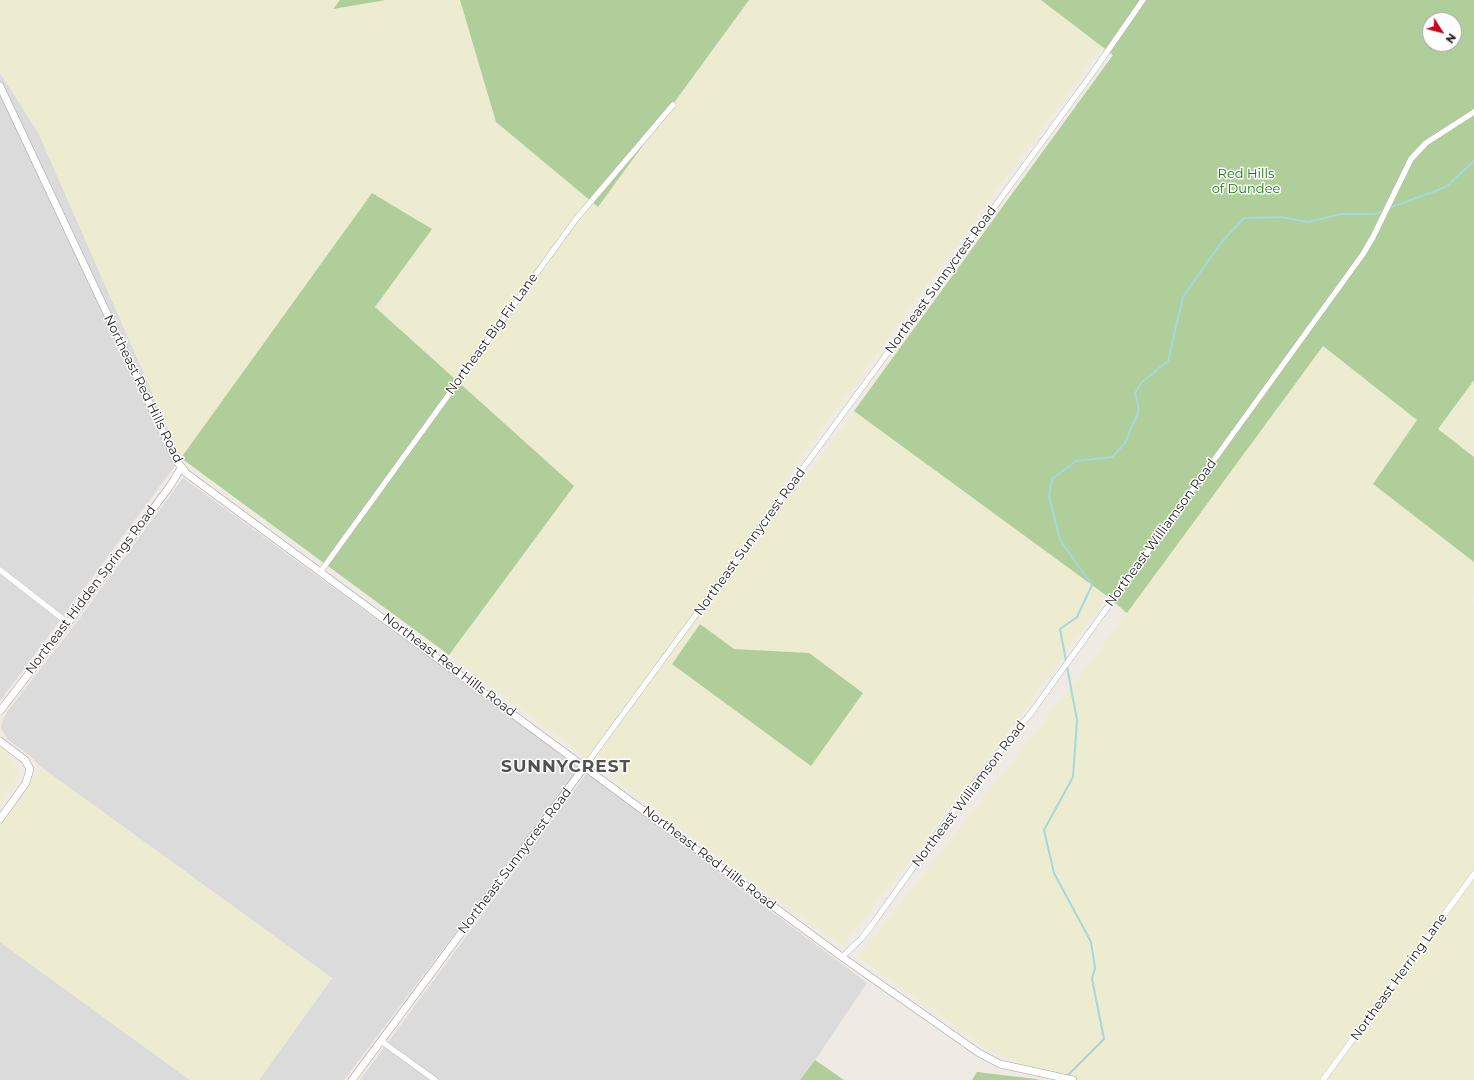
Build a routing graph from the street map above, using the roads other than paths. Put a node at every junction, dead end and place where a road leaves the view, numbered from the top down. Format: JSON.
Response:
{"nodes":[{"id":1,"x":1143,"y":0,"type":"edge"},
{"id":2,"x":0,"y":86,"type":"edge"},
{"id":3,"x":673,"y":105,"type":"dead end"},
{"id":4,"x":1474,"y":112,"type":"edge"},
{"id":5,"x":181,"y":468,"type":"junction"},
{"id":6,"x":0,"y":570,"type":"edge"},
{"id":7,"x":321,"y":571,"type":"junction"},
{"id":8,"x":68,"y":623,"type":"junction"},
{"id":9,"x":0,"y":711,"type":"edge"},
{"id":10,"x":0,"y":741,"type":"edge"},
{"id":11,"x":585,"y":766,"type":"junction"},
{"id":12,"x":0,"y":819,"type":"edge"},
{"id":13,"x":1474,"y":874,"type":"edge"},
{"id":14,"x":842,"y":956,"type":"junction"},
{"id":15,"x":382,"y":1041,"type":"junction"},
{"id":16,"x":352,"y":1080,"type":"edge"},
{"id":17,"x":435,"y":1080,"type":"edge"},
{"id":18,"x":1073,"y":1080,"type":"edge"},
{"id":19,"x":1323,"y":1080,"type":"edge"}],
"edges":[{"from":1,"to":11,"type":"street","name":"Northeast Sunnycrest Road"},
{"from":2,"to":5,"type":"street","name":"Northeast Red Hills Road"},
{"from":3,"to":7,"type":"street","name":"Northeast Big Fir Lane"},
{"from":4,"to":14,"type":"street","name":"Northeast Williamson Road"},
{"from":5,"to":7,"type":"street","name":"Northeast Red Hills Road"},
{"from":5,"to":8,"type":"street","name":"Northeast Hidden Springs Road"},
{"from":6,"to":8,"type":"street"},
{"from":7,"to":11,"type":"street","name":"Northeast Red Hills Road"},
{"from":8,"to":9,"type":"street","name":"Northeast Hidden Springs Road"},
{"from":10,"to":12,"type":"street"},
{"from":11,"to":14,"type":"street","name":"Northeast Red Hills Road"},
{"from":11,"to":15,"type":"street","name":"Northeast Sunnycrest Road"},
{"from":13,"to":19,"type":"street","name":"Northeast Herring Lane"},
{"from":14,"to":18,"type":"street","name":"Northeast Red Hills Road"},
{"from":15,"to":16,"type":"street","name":"Northeast Sunnycrest Road"},
{"from":15,"to":17,"type":"street"}]}
